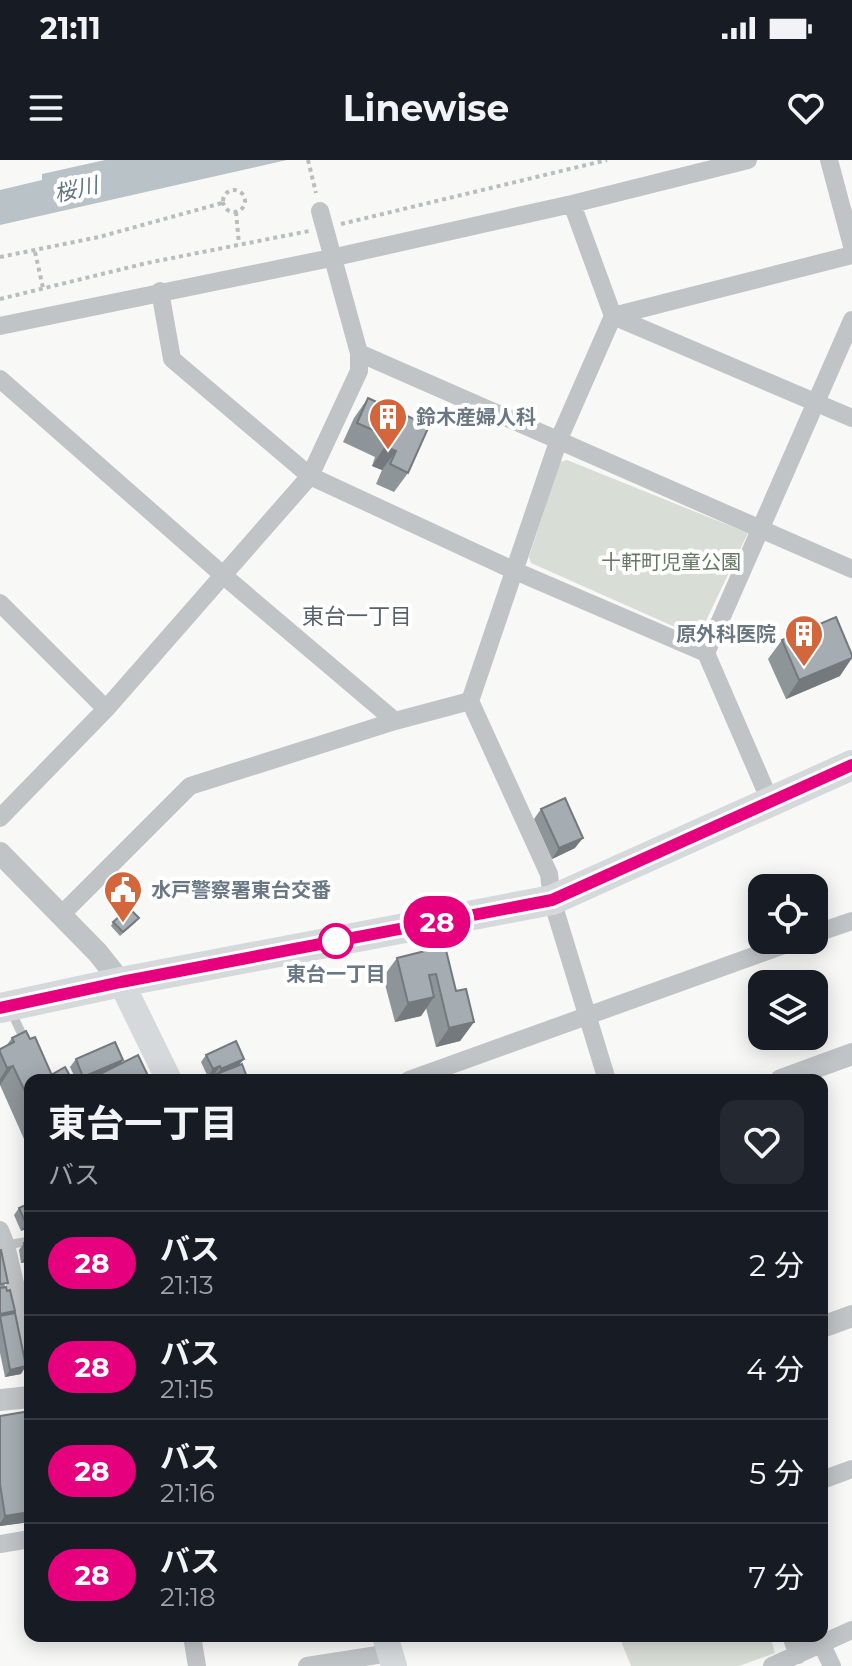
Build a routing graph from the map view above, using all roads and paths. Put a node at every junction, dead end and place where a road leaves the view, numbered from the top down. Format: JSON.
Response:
{"nodes":[{"id":1,"x":308,"y":160,"type":"edge"},
{"id":2,"x":607,"y":160,"type":"edge"},
{"id":3,"x":748,"y":160,"type":"edge"},
{"id":4,"x":829,"y":160,"type":"edge"},
{"id":5,"x":222,"y":203,"type":"junction"},
{"id":6,"x":572,"y":204,"type":"junction"},
{"id":7,"x":236,"y":212,"type":"junction"},
{"id":8,"x":322,"y":220,"type":"junction"},
{"id":9,"x":239,"y":244,"type":"junction"},
{"id":10,"x":852,"y":246,"type":"edge"},
{"id":11,"x":35,"y":251,"type":"junction"},
{"id":12,"x":852,"y":255,"type":"edge"},
{"id":13,"x":1,"y":257,"type":"edge"},
{"id":14,"x":331,"y":258,"type":"junction"},
{"id":15,"x":43,"y":288,"type":"junction"},
{"id":16,"x":160,"y":291,"type":"junction"},
{"id":17,"x":0,"y":299,"type":"edge"},
{"id":18,"x":613,"y":316,"type":"junction"},
{"id":19,"x":852,"y":320,"type":"edge"},
{"id":20,"x":0,"y":326,"type":"edge"},
{"id":21,"x":359,"y":353,"type":"junction"},
{"id":22,"x":0,"y":379,"type":"edge"},
{"id":23,"x":817,"y":403,"type":"junction"},
{"id":24,"x":852,"y":418,"type":"edge"},
{"id":25,"x":559,"y":439,"type":"junction"},
{"id":26,"x":310,"y":476,"type":"junction"},
{"id":27,"x":761,"y":528,"type":"junction"},
{"id":28,"x":852,"y":569,"type":"edge"},
{"id":29,"x":513,"y":570,"type":"junction"},
{"id":30,"x":224,"y":576,"type":"junction"},
{"id":31,"x":0,"y":603,"type":"edge"},
{"id":32,"x":706,"y":653,"type":"junction"},
{"id":33,"x":470,"y":701,"type":"junction"},
{"id":34,"x":106,"y":709,"type":"junction"},
{"id":35,"x":395,"y":721,"type":"junction"},
{"id":36,"x":852,"y":765,"type":"edge"},
{"id":37,"x":771,"y":803,"type":"junction"},
{"id":38,"x":0,"y":818,"type":"edge"},
{"id":39,"x":0,"y":853,"type":"edge"},
{"id":40,"x":552,"y":900,"type":"junction"},
{"id":41,"x":62,"y":914,"type":"junction"},
{"id":42,"x":852,"y":921,"type":"edge"},
{"id":43,"x":828,"y":929,"type":"edge"},
{"id":44,"x":759,"y":954,"type":"edge"},
{"id":45,"x":121,"y":982,"type":"junction"},
{"id":46,"x":4,"y":1007,"type":"edge"},
{"id":47,"x":587,"y":1015,"type":"junction"},
{"id":48,"x":852,"y":1054,"type":"edge"},
{"id":49,"x":32,"y":1055,"type":"edge"},
{"id":50,"x":166,"y":1074,"type":"edge"},
{"id":51,"x":425,"y":1074,"type":"edge"},
{"id":52,"x":605,"y":1074,"type":"edge"},
{"id":53,"x":797,"y":1074,"type":"edge"},
{"id":54,"x":2,"y":1240,"type":"edge"},
{"id":55,"x":24,"y":1241,"type":"edge"},
{"id":56,"x":852,"y":1316,"type":"edge"},
{"id":57,"x":24,"y":1324,"type":"edge"},
{"id":58,"x":828,"y":1325,"type":"edge"},
{"id":59,"x":24,"y":1398,"type":"edge"},
{"id":60,"x":0,"y":1400,"type":"edge"},
{"id":61,"x":852,"y":1469,"type":"edge"},
{"id":62,"x":828,"y":1478,"type":"edge"},
{"id":63,"x":24,"y":1540,"type":"edge"},
{"id":64,"x":0,"y":1544,"type":"edge"},
{"id":65,"x":852,"y":1630,"type":"edge"},
{"id":66,"x":193,"y":1642,"type":"edge"},
{"id":67,"x":793,"y":1642,"type":"edge"},
{"id":68,"x":822,"y":1645,"type":"junction"},
{"id":69,"x":389,"y":1646,"type":"edge"},
{"id":70,"x":798,"y":1655,"type":"junction"},
{"id":71,"x":197,"y":1666,"type":"edge"},
{"id":72,"x":307,"y":1666,"type":"edge"},
{"id":73,"x":772,"y":1666,"type":"edge"},
{"id":74,"x":832,"y":1666,"type":"edge"}],
"edges":[{"from":1,"to":8,"type":"path"},
{"from":2,"to":8,"type":"path"},
{"from":3,"to":6,"type":"street"},
{"from":4,"to":10,"type":"street"},
{"from":5,"to":7,"type":"path"},
{"from":5,"to":7,"type":"path"},
{"from":5,"to":11,"type":"path"},
{"from":6,"to":14,"type":"street"},
{"from":6,"to":18,"type":"street"},
{"from":7,"to":9,"type":"path"},
{"from":8,"to":9,"type":"path"},
{"from":8,"to":14,"type":"street"},
{"from":9,"to":15,"type":"path"},
{"from":11,"to":13,"type":"path"},
{"from":11,"to":15,"type":"path"},
{"from":12,"to":18,"type":"street"},
{"from":14,"to":16,"type":"street"},
{"from":14,"to":21,"type":"street"},
{"from":15,"to":17,"type":"path"},
{"from":16,"to":20,"type":"street"},
{"from":16,"to":26,"type":"street"},
{"from":18,"to":23,"type":"street"},
{"from":18,"to":25,"type":"street"},
{"from":19,"to":23,"type":"street"},
{"from":21,"to":25,"type":"street"},
{"from":21,"to":26,"type":"street"},
{"from":22,"to":30,"type":"street"},
{"from":23,"to":24,"type":"street"},
{"from":23,"to":27,"type":"street"},
{"from":25,"to":27,"type":"street"},
{"from":25,"to":29,"type":"street"},
{"from":26,"to":29,"type":"street"},
{"from":26,"to":30,"type":"street"},
{"from":27,"to":28,"type":"street"},
{"from":27,"to":32,"type":"street"},
{"from":29,"to":32,"type":"street"},
{"from":29,"to":33,"type":"street"},
{"from":30,"to":34,"type":"street"},
{"from":30,"to":35,"type":"street"},
{"from":31,"to":34,"type":"street"},
{"from":32,"to":37,"type":"street"},
{"from":33,"to":35,"type":"street"},
{"from":33,"to":40,"type":"street"},
{"from":34,"to":38,"type":"street"},
{"from":35,"to":41,"type":"street"},
{"from":36,"to":37,"type":"highway"},
{"from":37,"to":40,"type":"highway"},
{"from":39,"to":41,"type":"street"},
{"from":40,"to":45,"type":"highway"},
{"from":40,"to":47,"type":"street"},
{"from":41,"to":45,"type":"street"},
{"from":42,"to":43,"type":"street"},
{"from":44,"to":47,"type":"street"},
{"from":45,"to":46,"type":"highway"},
{"from":45,"to":50,"type":"main road"},
{"from":46,"to":49,"type":"lane"},
{"from":47,"to":51,"type":"street"},
{"from":47,"to":52,"type":"street"},
{"from":48,"to":53,"type":"street"},
{"from":54,"to":55,"type":"lane"},
{"from":54,"to":57,"type":"street"},
{"from":56,"to":58,"type":"street"},
{"from":59,"to":60,"type":"street"},
{"from":61,"to":62,"type":"street"},
{"from":63,"to":64,"type":"street"},
{"from":65,"to":68,"type":"street"},
{"from":66,"to":71,"type":"street"},
{"from":67,"to":70,"type":"street"},
{"from":68,"to":70,"type":"street"},
{"from":68,"to":74,"type":"street"},
{"from":69,"to":72,"type":"street"},
{"from":70,"to":73,"type":"street"}]}
